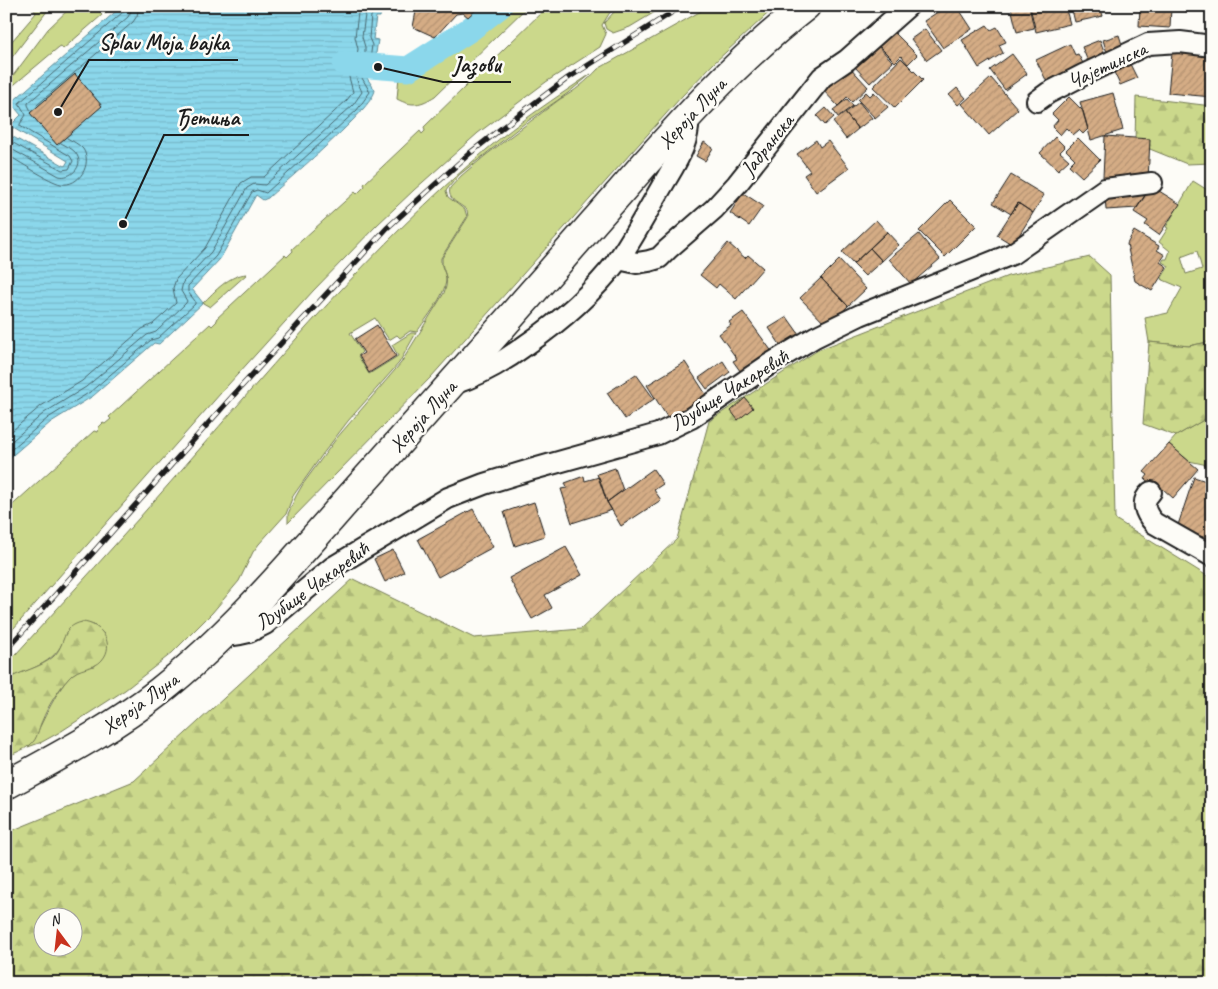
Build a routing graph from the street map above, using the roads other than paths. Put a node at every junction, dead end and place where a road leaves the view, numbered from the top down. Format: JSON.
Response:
{"nodes":[{"id":1,"x":806,"y":6,"type":"edge"},
{"id":2,"x":908,"y":6,"type":"edge"},
{"id":3,"x":1212,"y":46,"type":"edge"},
{"id":4,"x":1037,"y":101,"type":"dead end"},
{"id":5,"x":688,"y":115,"type":"junction"},
{"id":6,"x":1152,"y":184,"type":"dead end"},
{"id":7,"x":618,"y":259,"type":"junction"},
{"id":8,"x":453,"y":384,"type":"junction"},
{"id":9,"x":1151,"y":492,"type":"dead end"},
{"id":10,"x":1212,"y":556,"type":"edge"},
{"id":11,"x":227,"y":632,"type":"junction"},
{"id":12,"x":6,"y":785,"type":"edge"}],
"edges":[{"from":1,"to":5,"type":"main road","name":"Хероја Луна"},
{"from":2,"to":7,"type":"street","name":"Јадранска"},
{"from":3,"to":4,"type":"street","name":"Чајетинска"},
{"from":5,"to":7,"type":"street"},
{"from":5,"to":8,"type":"main road","name":"Хероја Луна"},
{"from":6,"to":11,"type":"street","name":"Љубице Чакаревић"},
{"from":7,"to":8,"type":"street"},
{"from":8,"to":11,"type":"main road","name":"Хероја Луна"},
{"from":9,"to":10,"type":"street"},
{"from":11,"to":12,"type":"main road","name":"Хероја Луна"}]}
